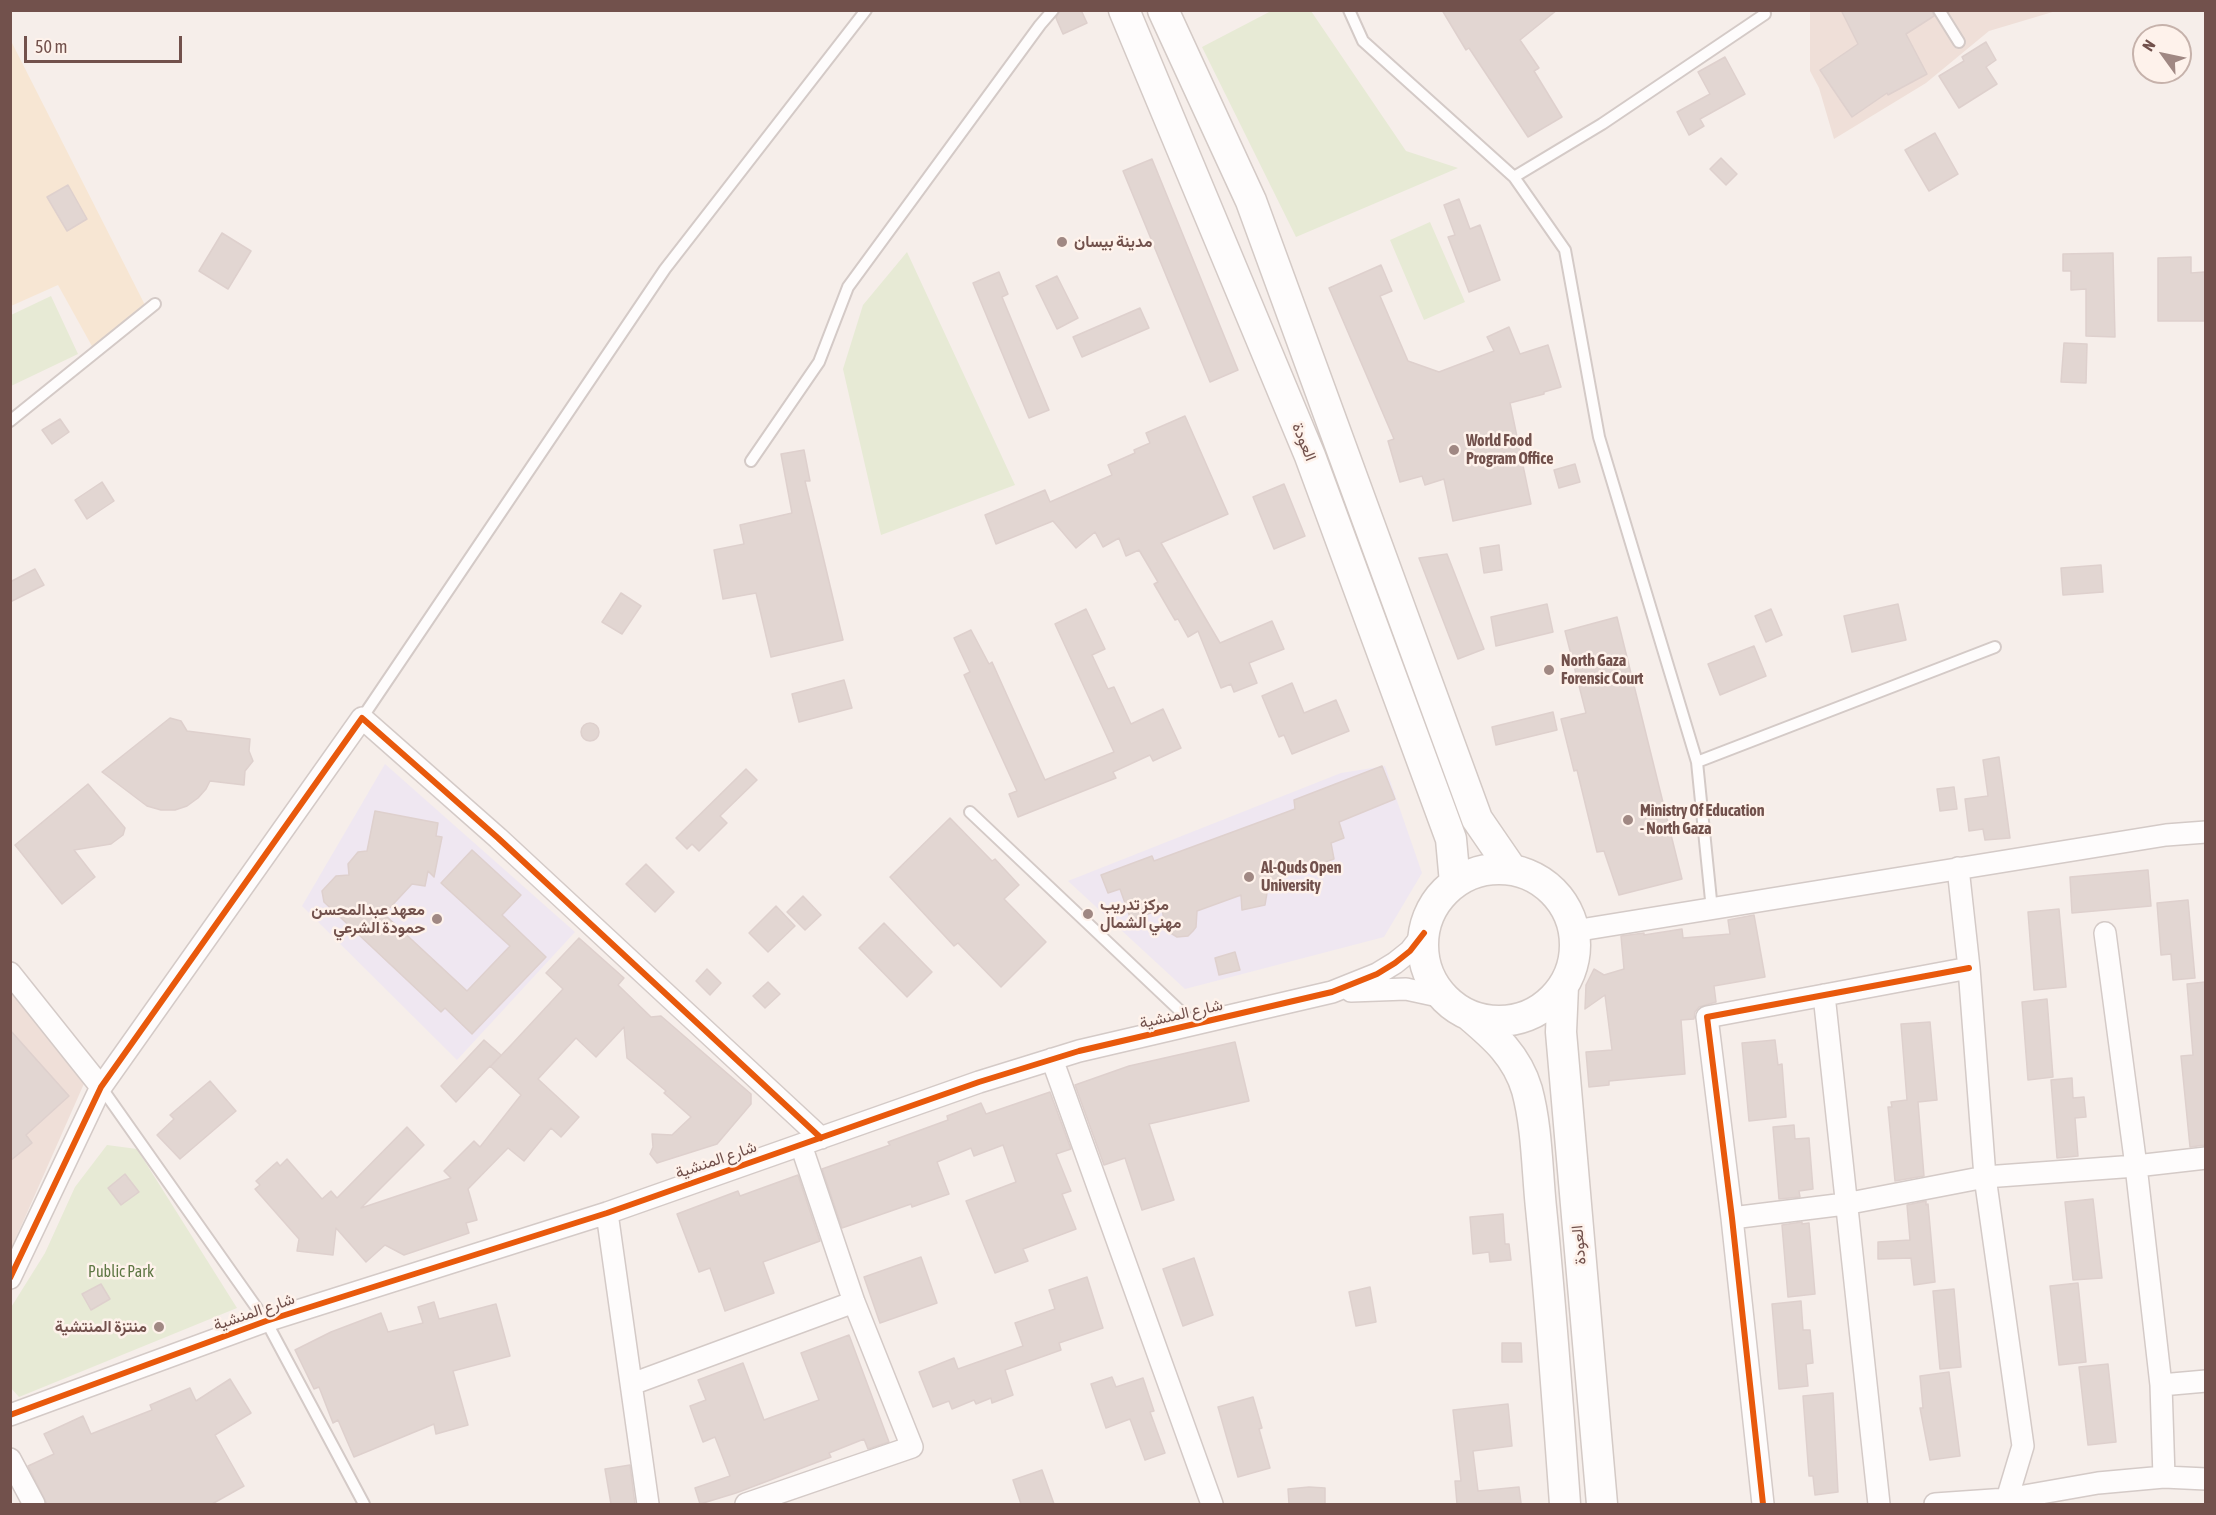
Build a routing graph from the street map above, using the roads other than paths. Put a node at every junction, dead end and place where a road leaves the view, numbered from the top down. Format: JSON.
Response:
{"nodes":[{"id":1,"x":866,"y":10,"type":"edge"},
{"id":2,"x":1053,"y":10,"type":"edge"},
{"id":3,"x":1124,"y":10,"type":"edge"},
{"id":4,"x":1163,"y":10,"type":"edge"},
{"id":5,"x":1349,"y":10,"type":"edge"},
{"id":6,"x":1939,"y":10,"type":"edge"},
{"id":7,"x":1766,"y":14,"type":"dead end"},
{"id":8,"x":1959,"y":42,"type":"dead end"},
{"id":9,"x":1514,"y":177,"type":"junction"},
{"id":10,"x":154,"y":304,"type":"dead end"},
{"id":11,"x":10,"y":421,"type":"edge"},
{"id":12,"x":751,"y":461,"type":"dead end"},
{"id":13,"x":1995,"y":647,"type":"dead end"},
{"id":14,"x":362,"y":718,"type":"junction"},
{"id":15,"x":1697,"y":762,"type":"junction"},
{"id":16,"x":970,"y":812,"type":"dead end"},
{"id":17,"x":2205,"y":832,"type":"edge"},
{"id":18,"x":1958,"y":868,"type":"junction"},
{"id":19,"x":1512,"y":870,"type":"junction"},
{"id":20,"x":1455,"y":883,"type":"junction"},
{"id":21,"x":1712,"y":910,"type":"junction"},
{"id":22,"x":1574,"y":931,"type":"junction"},
{"id":23,"x":1424,"y":933,"type":"junction"},
{"id":24,"x":2105,"y":933,"type":"dead end"},
{"id":25,"x":1969,"y":968,"type":"junction"},
{"id":26,"x":10,"y":973,"type":"edge"},
{"id":27,"x":1563,"y":986,"type":"junction"},
{"id":28,"x":1332,"y":992,"type":"junction"},
{"id":29,"x":1824,"y":995,"type":"junction"},
{"id":30,"x":1443,"y":997,"type":"junction"},
{"id":31,"x":1469,"y":1015,"type":"junction"},
{"id":32,"x":1194,"y":1024,"type":"junction"},
{"id":33,"x":1052,"y":1059,"type":"junction"},
{"id":34,"x":101,"y":1087,"type":"junction"},
{"id":35,"x":820,"y":1138,"type":"junction"},
{"id":36,"x":801,"y":1145,"type":"junction"},
{"id":37,"x":2205,"y":1158,"type":"edge"},
{"id":38,"x":2136,"y":1166,"type":"junction"},
{"id":39,"x":1985,"y":1177,"type":"junction"},
{"id":40,"x":1845,"y":1204,"type":"junction"},
{"id":41,"x":607,"y":1213,"type":"junction"},
{"id":42,"x":1732,"y":1218,"type":"junction"},
{"id":43,"x":10,"y":1278,"type":"edge"},
{"id":44,"x":854,"y":1302,"type":"junction"},
{"id":45,"x":266,"y":1321,"type":"junction"},
{"id":46,"x":2205,"y":1381,"type":"edge"},
{"id":47,"x":632,"y":1384,"type":"junction"},
{"id":48,"x":2162,"y":1385,"type":"junction"},
{"id":49,"x":10,"y":1415,"type":"edge"},
{"id":50,"x":10,"y":1459,"type":"edge"},
{"id":51,"x":2164,"y":1477,"type":"junction"},
{"id":52,"x":2205,"y":1479,"type":"edge"},
{"id":53,"x":2007,"y":1502,"type":"edge"},
{"id":54,"x":34,"y":1504,"type":"edge"},
{"id":55,"x":364,"y":1504,"type":"edge"},
{"id":56,"x":648,"y":1504,"type":"edge"},
{"id":57,"x":746,"y":1504,"type":"edge"},
{"id":58,"x":1212,"y":1504,"type":"edge"},
{"id":59,"x":1565,"y":1504,"type":"edge"},
{"id":60,"x":1602,"y":1504,"type":"edge"},
{"id":61,"x":1762,"y":1504,"type":"edge"},
{"id":62,"x":1879,"y":1504,"type":"edge"},
{"id":63,"x":1935,"y":1504,"type":"edge"}],
"edges":[{"from":1,"to":14,"type":"lane"},
{"from":2,"to":12,"type":"lane"},
{"from":3,"to":20,"type":"main road","name":"العودة"},
{"from":4,"to":19,"type":"main road","name":"العودة"},
{"from":5,"to":9,"type":"lane"},
{"from":6,"to":8,"type":"lane"},
{"from":7,"to":9,"type":"lane"},
{"from":9,"to":15,"type":"lane"},
{"from":10,"to":11,"type":"lane"},
{"from":13,"to":15,"type":"lane"},
{"from":14,"to":34,"type":"street"},
{"from":14,"to":35,"type":"street"},
{"from":15,"to":21,"type":"lane"},
{"from":16,"to":32,"type":"lane"},
{"from":17,"to":18,"type":"street"},
{"from":18,"to":21,"type":"street"},
{"from":18,"to":25,"type":"street"},
{"from":19,"to":20,"type":"main road"},
{"from":19,"to":22,"type":"main road"},
{"from":20,"to":23,"type":"main road"},
{"from":21,"to":22,"type":"street"},
{"from":22,"to":27,"type":"main road"},
{"from":23,"to":28,"type":"street","name":"شارع المنشية"},
{"from":23,"to":30,"type":"main road"},
{"from":24,"to":38,"type":"street"},
{"from":25,"to":29,"type":"street"},
{"from":25,"to":39,"type":"street"},
{"from":26,"to":34,"type":"street"},
{"from":27,"to":31,"type":"main road"},
{"from":27,"to":60,"type":"main road","name":"العودة"},
{"from":28,"to":30,"type":"street","name":"شارع المنشية"},
{"from":28,"to":32,"type":"street","name":"شارع المنشية"},
{"from":29,"to":40,"type":"street"},
{"from":29,"to":42,"type":"street"},
{"from":30,"to":31,"type":"main road"},
{"from":31,"to":59,"type":"main road","name":"العودة"},
{"from":32,"to":33,"type":"street","name":"شارع المنشية"},
{"from":33,"to":35,"type":"street","name":"شارع المنشية"},
{"from":33,"to":58,"type":"street"},
{"from":34,"to":43,"type":"street"},
{"from":34,"to":45,"type":"lane"},
{"from":35,"to":36,"type":"street","name":"شارع المنشية"},
{"from":36,"to":41,"type":"street","name":"شارع المنشية"},
{"from":36,"to":44,"type":"street"},
{"from":37,"to":38,"type":"street"},
{"from":38,"to":39,"type":"street"},
{"from":38,"to":48,"type":"street"},
{"from":39,"to":40,"type":"street"},
{"from":39,"to":53,"type":"street"},
{"from":40,"to":42,"type":"street"},
{"from":40,"to":62,"type":"street"},
{"from":41,"to":45,"type":"street","name":"شارع المنشية"},
{"from":41,"to":47,"type":"street"},
{"from":42,"to":61,"type":"street"},
{"from":44,"to":47,"type":"street"},
{"from":44,"to":57,"type":"street"},
{"from":45,"to":49,"type":"street","name":"شارع المنشية"},
{"from":45,"to":55,"type":"lane"},
{"from":46,"to":48,"type":"street"},
{"from":47,"to":56,"type":"street"},
{"from":48,"to":51,"type":"street"},
{"from":50,"to":54,"type":"street"},
{"from":51,"to":52,"type":"street"},
{"from":51,"to":53,"type":"street"},
{"from":53,"to":63,"type":"street"}]}
